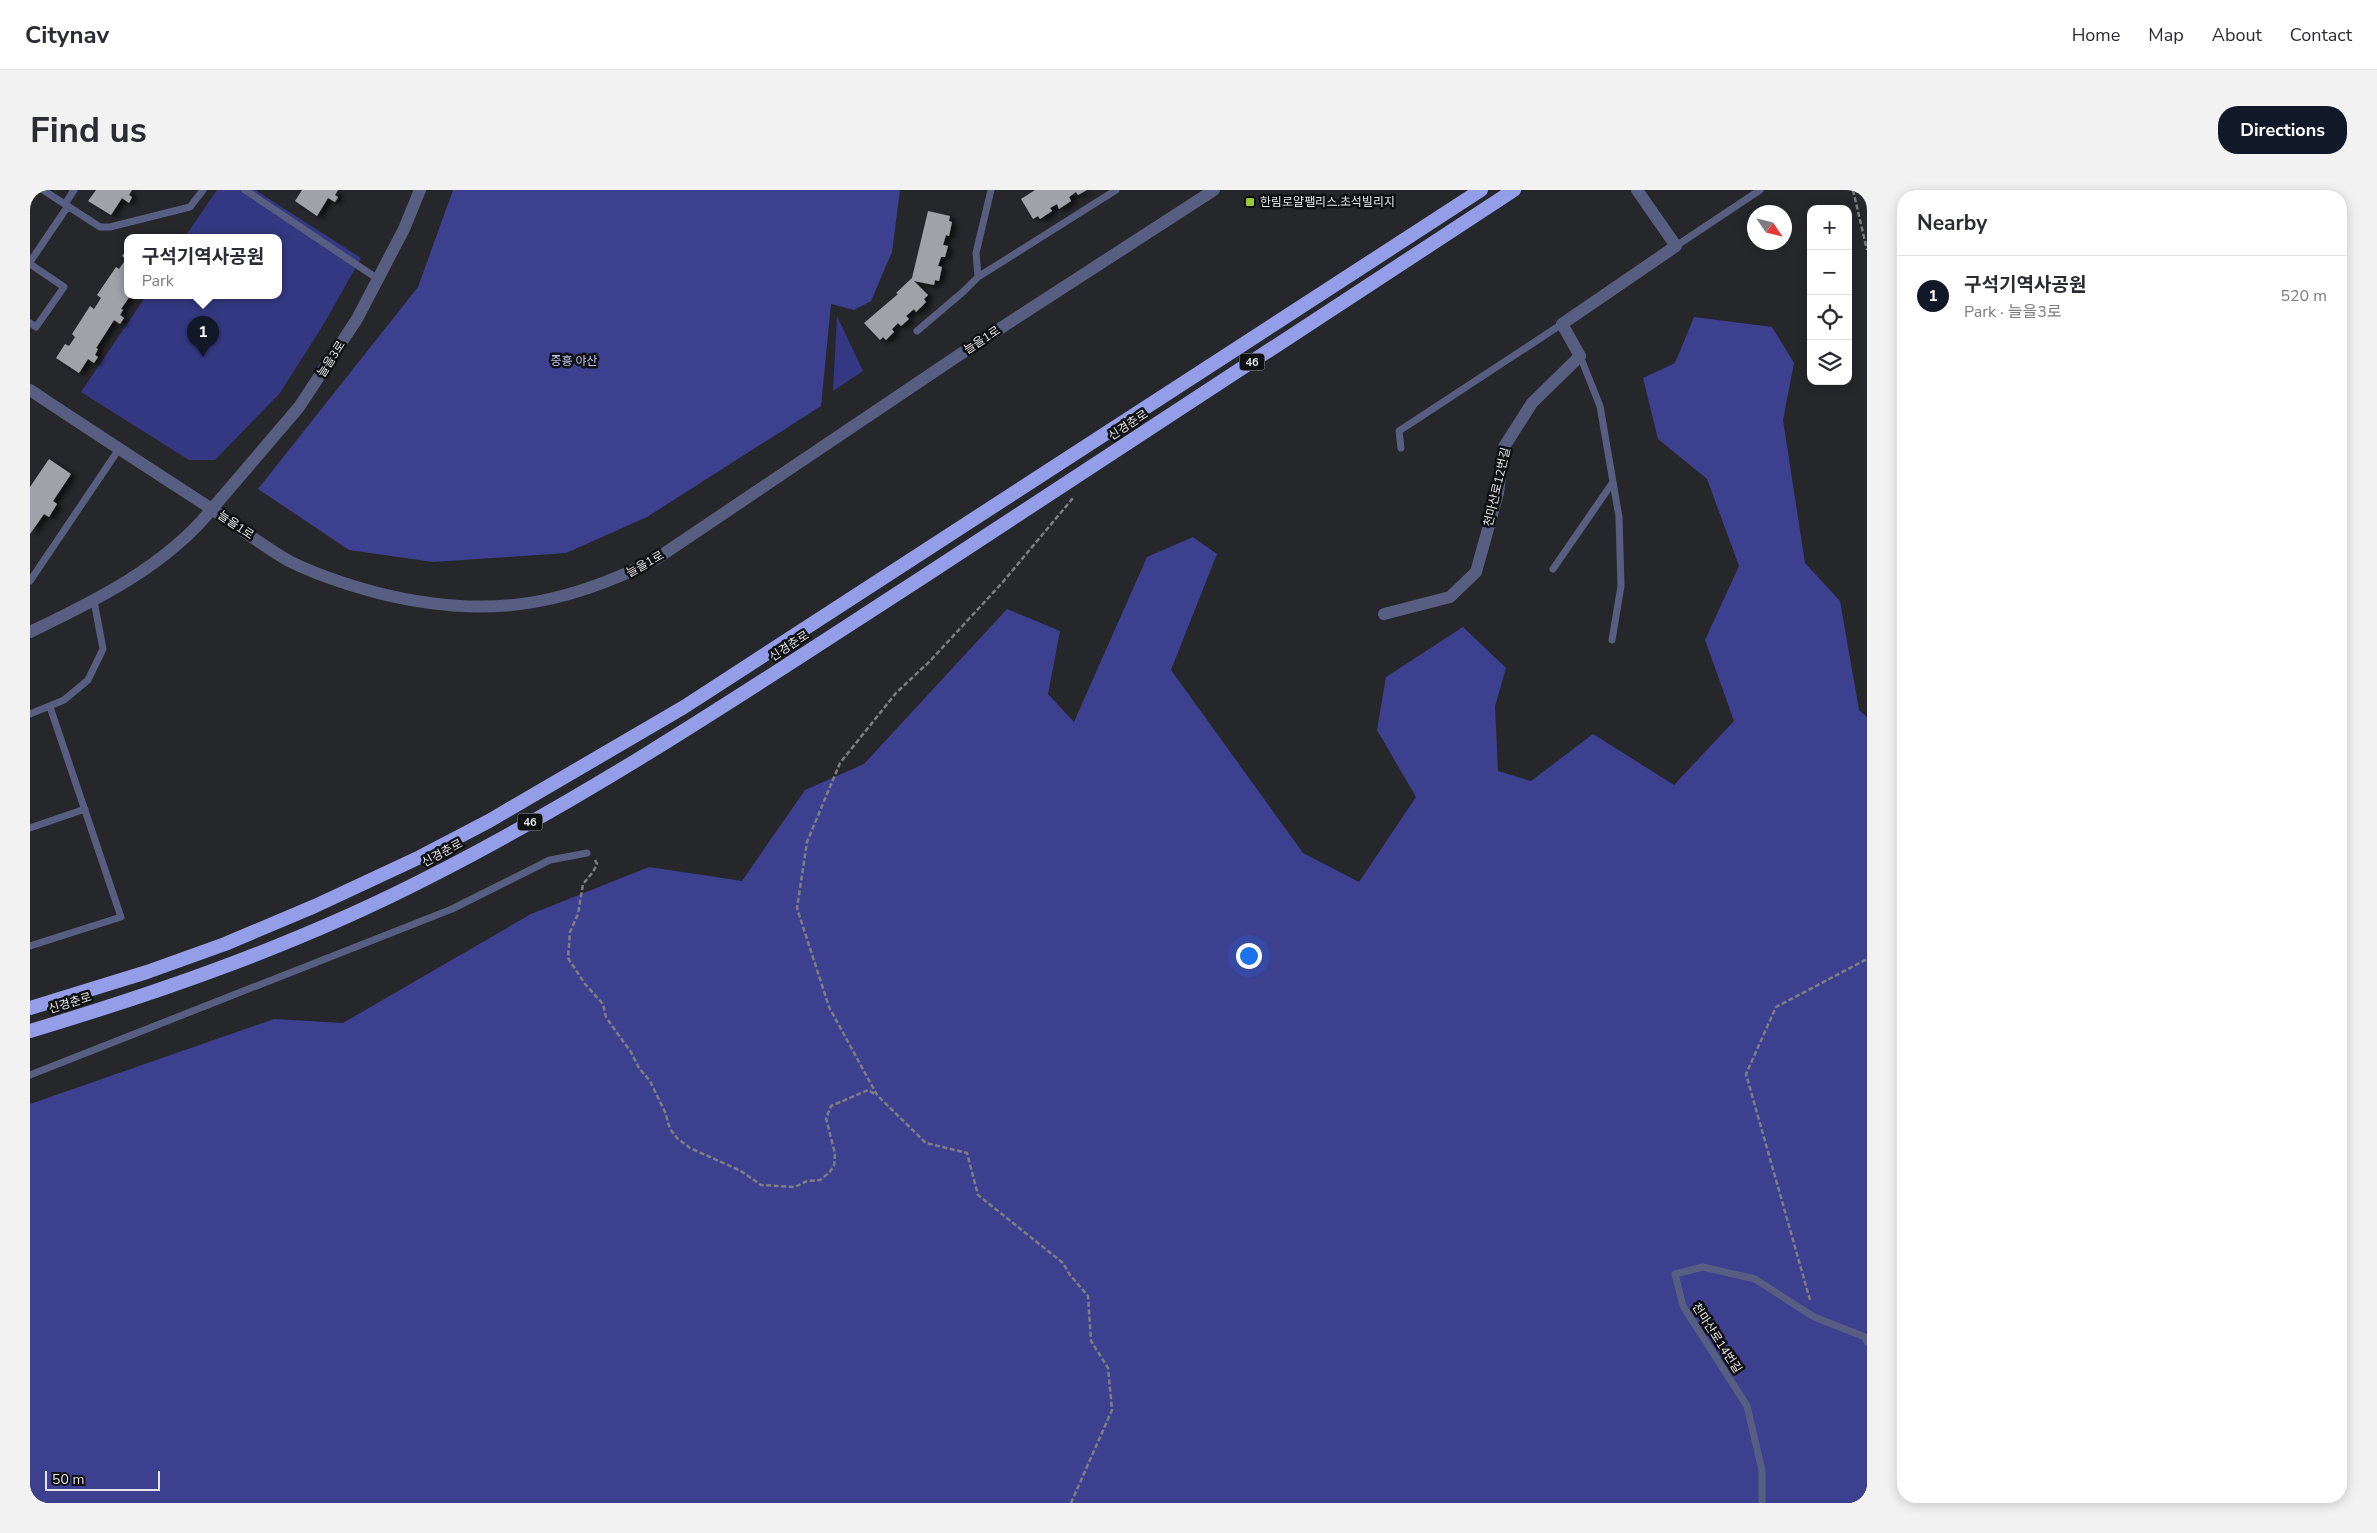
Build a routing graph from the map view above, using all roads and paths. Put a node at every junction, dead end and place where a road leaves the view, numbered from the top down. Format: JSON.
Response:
{"nodes":[{"id":1,"x":43,"y":190,"type":"edge"},
{"id":2,"x":74,"y":190,"type":"edge"},
{"id":3,"x":203,"y":190,"type":"edge"},
{"id":4,"x":245,"y":190,"type":"edge"},
{"id":5,"x":420,"y":190,"type":"edge"},
{"id":6,"x":991,"y":190,"type":"edge"},
{"id":7,"x":1116,"y":190,"type":"edge"},
{"id":8,"x":1214,"y":190,"type":"edge"},
{"id":9,"x":1481,"y":190,"type":"edge"},
{"id":10,"x":1514,"y":190,"type":"edge"},
{"id":11,"x":1637,"y":190,"type":"edge"},
{"id":12,"x":1760,"y":190,"type":"edge"},
{"id":13,"x":1853,"y":190,"type":"edge"},
{"id":14,"x":66,"y":205,"type":"junction"},
{"id":15,"x":1676,"y":246,"type":"junction"},
{"id":16,"x":1867,"y":250,"type":"edge"},
{"id":17,"x":30,"y":263,"type":"edge"},
{"id":18,"x":978,"y":277,"type":"junction"},
{"id":19,"x":378,"y":279,"type":"junction"},
{"id":20,"x":30,"y":323,"type":"edge"},
{"id":21,"x":1562,"y":324,"type":"junction"},
{"id":22,"x":917,"y":331,"type":"dead end"},
{"id":23,"x":1580,"y":356,"type":"junction"},
{"id":24,"x":30,"y":390,"type":"edge"},
{"id":25,"x":1401,"y":448,"type":"dead end"},
{"id":26,"x":119,"y":449,"type":"junction"},
{"id":27,"x":1613,"y":482,"type":"junction"},
{"id":28,"x":212,"y":509,"type":"junction"},
{"id":29,"x":1040,"y":537,"type":"dead end"},
{"id":30,"x":1554,"y":569,"type":"dead end"},
{"id":31,"x":30,"y":581,"type":"edge"},
{"id":32,"x":94,"y":601,"type":"junction"},
{"id":33,"x":1384,"y":614,"type":"dead end"},
{"id":34,"x":30,"y":632,"type":"edge"},
{"id":35,"x":1612,"y":640,"type":"dead end"},
{"id":36,"x":50,"y":706,"type":"junction"},
{"id":37,"x":30,"y":714,"type":"edge"},
{"id":38,"x":85,"y":809,"type":"junction"},
{"id":39,"x":30,"y":828,"type":"edge"},
{"id":40,"x":587,"y":853,"type":"joint"},
{"id":41,"x":30,"y":946,"type":"edge"},
{"id":42,"x":1867,"y":959,"type":"edge"},
{"id":43,"x":30,"y":1008,"type":"edge"},
{"id":44,"x":30,"y":1031,"type":"edge"},
{"id":45,"x":30,"y":1075,"type":"edge"},
{"id":46,"x":877,"y":1095,"type":"junction"},
{"id":47,"x":1814,"y":1317,"type":"junction"},
{"id":48,"x":1867,"y":1342,"type":"edge"},
{"id":49,"x":1071,"y":1503,"type":"edge"},
{"id":50,"x":1762,"y":1503,"type":"edge"}],
"edges":[{"from":1,"to":14,"type":"lane"},
{"from":2,"to":14,"type":"lane"},
{"from":3,"to":14,"type":"lane"},
{"from":4,"to":19,"type":"lane"},
{"from":5,"to":19,"type":"street","name":"늘을3로"},
{"from":6,"to":18,"type":"lane"},
{"from":7,"to":18,"type":"lane"},
{"from":8,"to":28,"type":"street","name":"늘을1로"},
{"from":9,"to":43,"type":"highway","name":"신경춘로","number":"46"},
{"from":10,"to":44,"type":"highway","name":"신경춘로","number":"46"},
{"from":11,"to":15,"type":"street"},
{"from":12,"to":15,"type":"lane"},
{"from":13,"to":16,"type":"path"},
{"from":14,"to":17,"type":"lane"},
{"from":15,"to":21,"type":"street"},
{"from":17,"to":20,"type":"lane"},
{"from":18,"to":22,"type":"lane"},
{"from":19,"to":28,"type":"street","name":"늘을3로"},
{"from":21,"to":23,"type":"street"},
{"from":21,"to":25,"type":"lane"},
{"from":23,"to":27,"type":"lane"},
{"from":23,"to":33,"type":"street","name":"천마산로12번길"},
{"from":24,"to":26,"type":"street","name":"늘을1로"},
{"from":26,"to":28,"type":"street","name":"늘을1로"},
{"from":26,"to":31,"type":"lane"},
{"from":27,"to":30,"type":"lane"},
{"from":27,"to":35,"type":"lane"},
{"from":28,"to":32,"type":"street","name":"늘을3로"},
{"from":29,"to":46,"type":"path"},
{"from":32,"to":34,"type":"street","name":"늘을3로"},
{"from":32,"to":36,"type":"lane"},
{"from":36,"to":37,"type":"lane"},
{"from":36,"to":38,"type":"lane"},
{"from":38,"to":39,"type":"lane"},
{"from":38,"to":41,"type":"lane"},
{"from":40,"to":45,"type":"lane"},
{"from":40,"to":46,"type":"path"},
{"from":42,"to":47,"type":"path"},
{"from":46,"to":49,"type":"path"},
{"from":47,"to":48,"type":"lane","name":"천마산로14번길"},
{"from":47,"to":50,"type":"lane","name":"천마산로14번길"}]}
